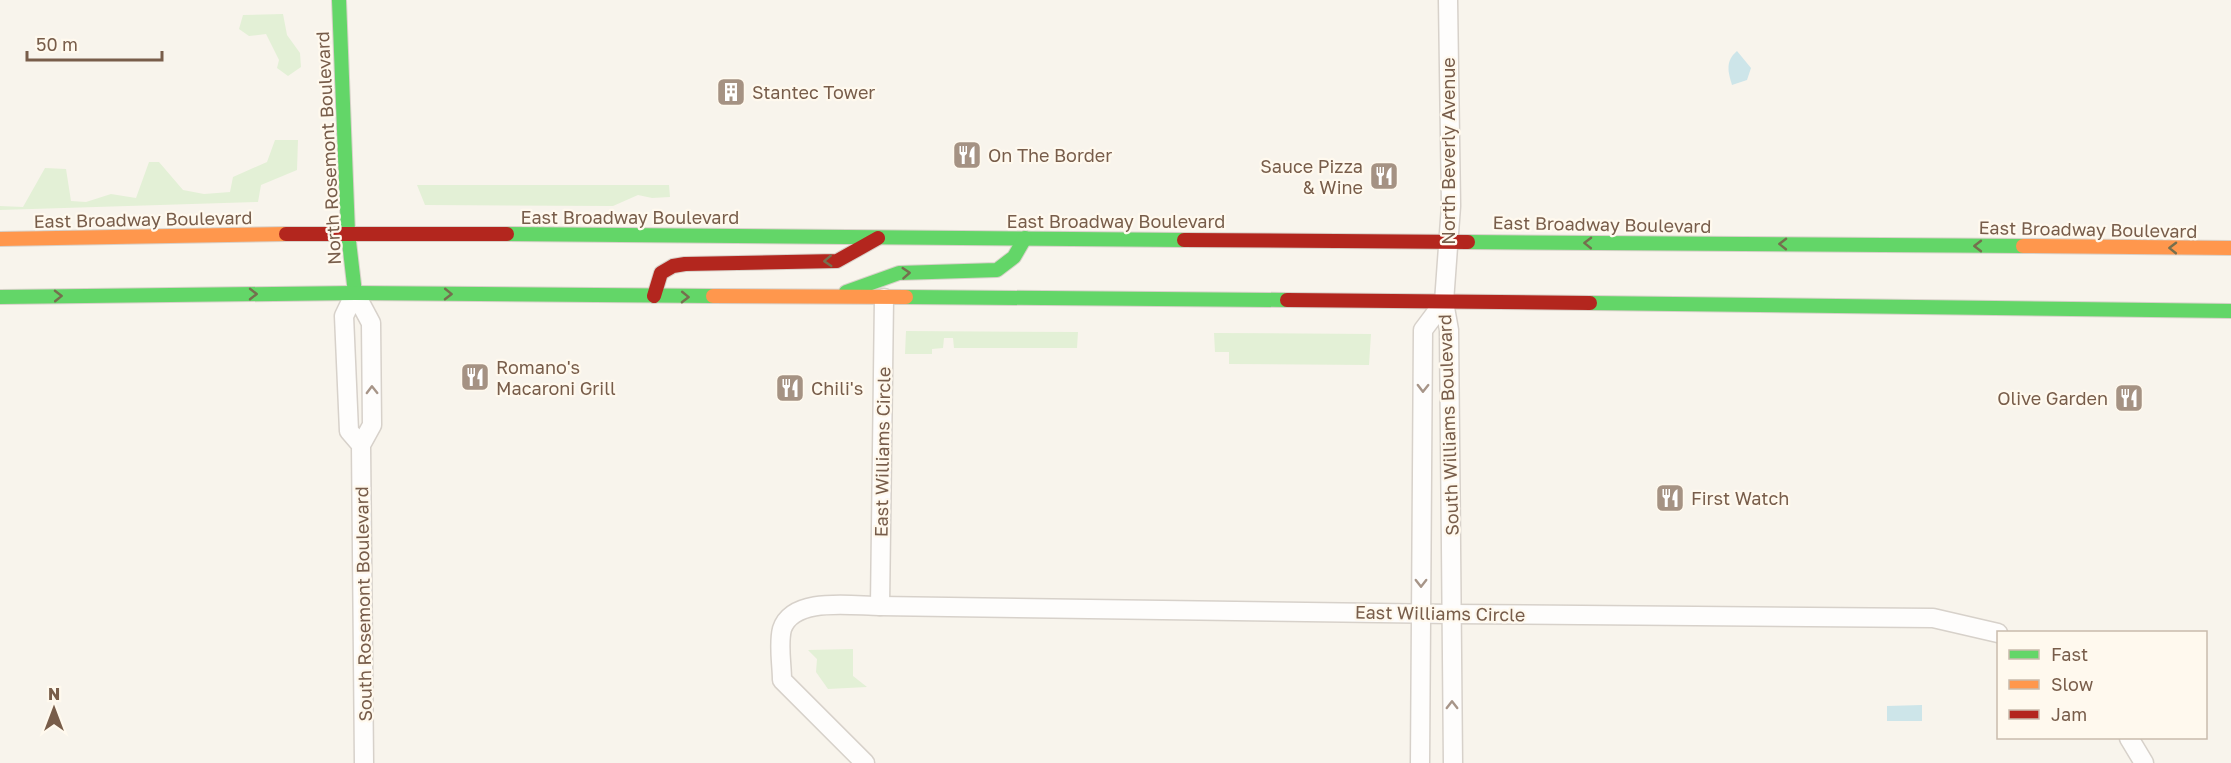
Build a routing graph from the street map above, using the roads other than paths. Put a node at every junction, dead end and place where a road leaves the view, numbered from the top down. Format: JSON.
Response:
{"nodes":[{"id":1,"x":339,"y":0,"type":"edge"},
{"id":2,"x":1448,"y":0,"type":"edge"},
{"id":3,"x":348,"y":233,"type":"junction"},
{"id":4,"x":880,"y":237,"type":"junction"},
{"id":5,"x":1025,"y":238,"type":"junction"},
{"id":6,"x":0,"y":239,"type":"edge"},
{"id":7,"x":1449,"y":241,"type":"junction"},
{"id":8,"x":2231,"y":248,"type":"edge"},
{"id":9,"x":355,"y":293,"type":"junction"},
{"id":10,"x":654,"y":296,"type":"junction"},
{"id":11,"x":0,"y":297,"type":"edge"},
{"id":12,"x":831,"y":298,"type":"junction"},
{"id":13,"x":884,"y":298,"type":"junction"},
{"id":14,"x":1444,"y":302,"type":"junction"},
{"id":15,"x":2231,"y":311,"type":"edge"},
{"id":16,"x":361,"y":445,"type":"junction"},
{"id":17,"x":880,"y":606,"type":"junction"},
{"id":18,"x":1421,"y":613,"type":"junction"},
{"id":19,"x":1452,"y":614,"type":"junction"},
{"id":20,"x":1997,"y":633,"type":"edge"},
{"id":21,"x":2130,"y":739,"type":"edge"},
{"id":22,"x":364,"y":763,"type":"edge"},
{"id":23,"x":865,"y":763,"type":"edge"},
{"id":24,"x":1420,"y":763,"type":"edge"},
{"id":25,"x":1453,"y":763,"type":"edge"},
{"id":26,"x":2144,"y":763,"type":"edge"}],
"edges":[{"from":1,"to":3,"type":"main road","name":"North Rosemont Boulevard"},
{"from":2,"to":7,"type":"street","name":"North Beverly Avenue"},
{"from":3,"to":4,"type":"main road","name":"East Broadway Boulevard"},
{"from":3,"to":6,"type":"main road","name":"East Broadway Boulevard"},
{"from":3,"to":9,"type":"main road","name":"North Rosemont Boulevard"},
{"from":4,"to":5,"type":"main road","name":"East Broadway Boulevard"},
{"from":4,"to":10,"type":"main road","one_way":true},
{"from":5,"to":7,"type":"main road","name":"East Broadway Boulevard"},
{"from":12,"to":5,"type":"main road","one_way":true},
{"from":8,"to":7,"type":"main road","name":"East Broadway Boulevard","one_way":true},
{"from":7,"to":14,"type":"street","name":"North Beverly Avenue"},
{"from":9,"to":10,"type":"main road","one_way":true},
{"from":11,"to":9,"type":"main road","one_way":true},
{"from":16,"to":9,"type":"street","name":"South Rosemont Boulevard","one_way":true},
{"from":9,"to":16,"type":"street","name":"South Rosemont Boulevard"},
{"from":10,"to":12,"type":"main road","one_way":true},
{"from":12,"to":13,"type":"main road"},
{"from":13,"to":14,"type":"main road"},
{"from":13,"to":17,"type":"street","name":"East Williams Circle"},
{"from":14,"to":15,"type":"main road"},
{"from":14,"to":18,"type":"street","name":"South Williams Boulevard","one_way":true},
{"from":14,"to":19,"type":"street","name":"South Williams Boulevard"},
{"from":16,"to":22,"type":"street","name":"South Rosemont Boulevard"},
{"from":17,"to":18,"type":"street","name":"East Williams Circle"},
{"from":17,"to":23,"type":"street","name":"East Williams Circle"},
{"from":18,"to":19,"type":"street","name":"East Williams Circle"},
{"from":18,"to":24,"type":"street","name":"South Williams Boulevard"},
{"from":19,"to":20,"type":"street","name":"East Williams Circle"},
{"from":25,"to":19,"type":"street","name":"South Williams Boulevard","one_way":true},
{"from":21,"to":26,"type":"street"}]}
